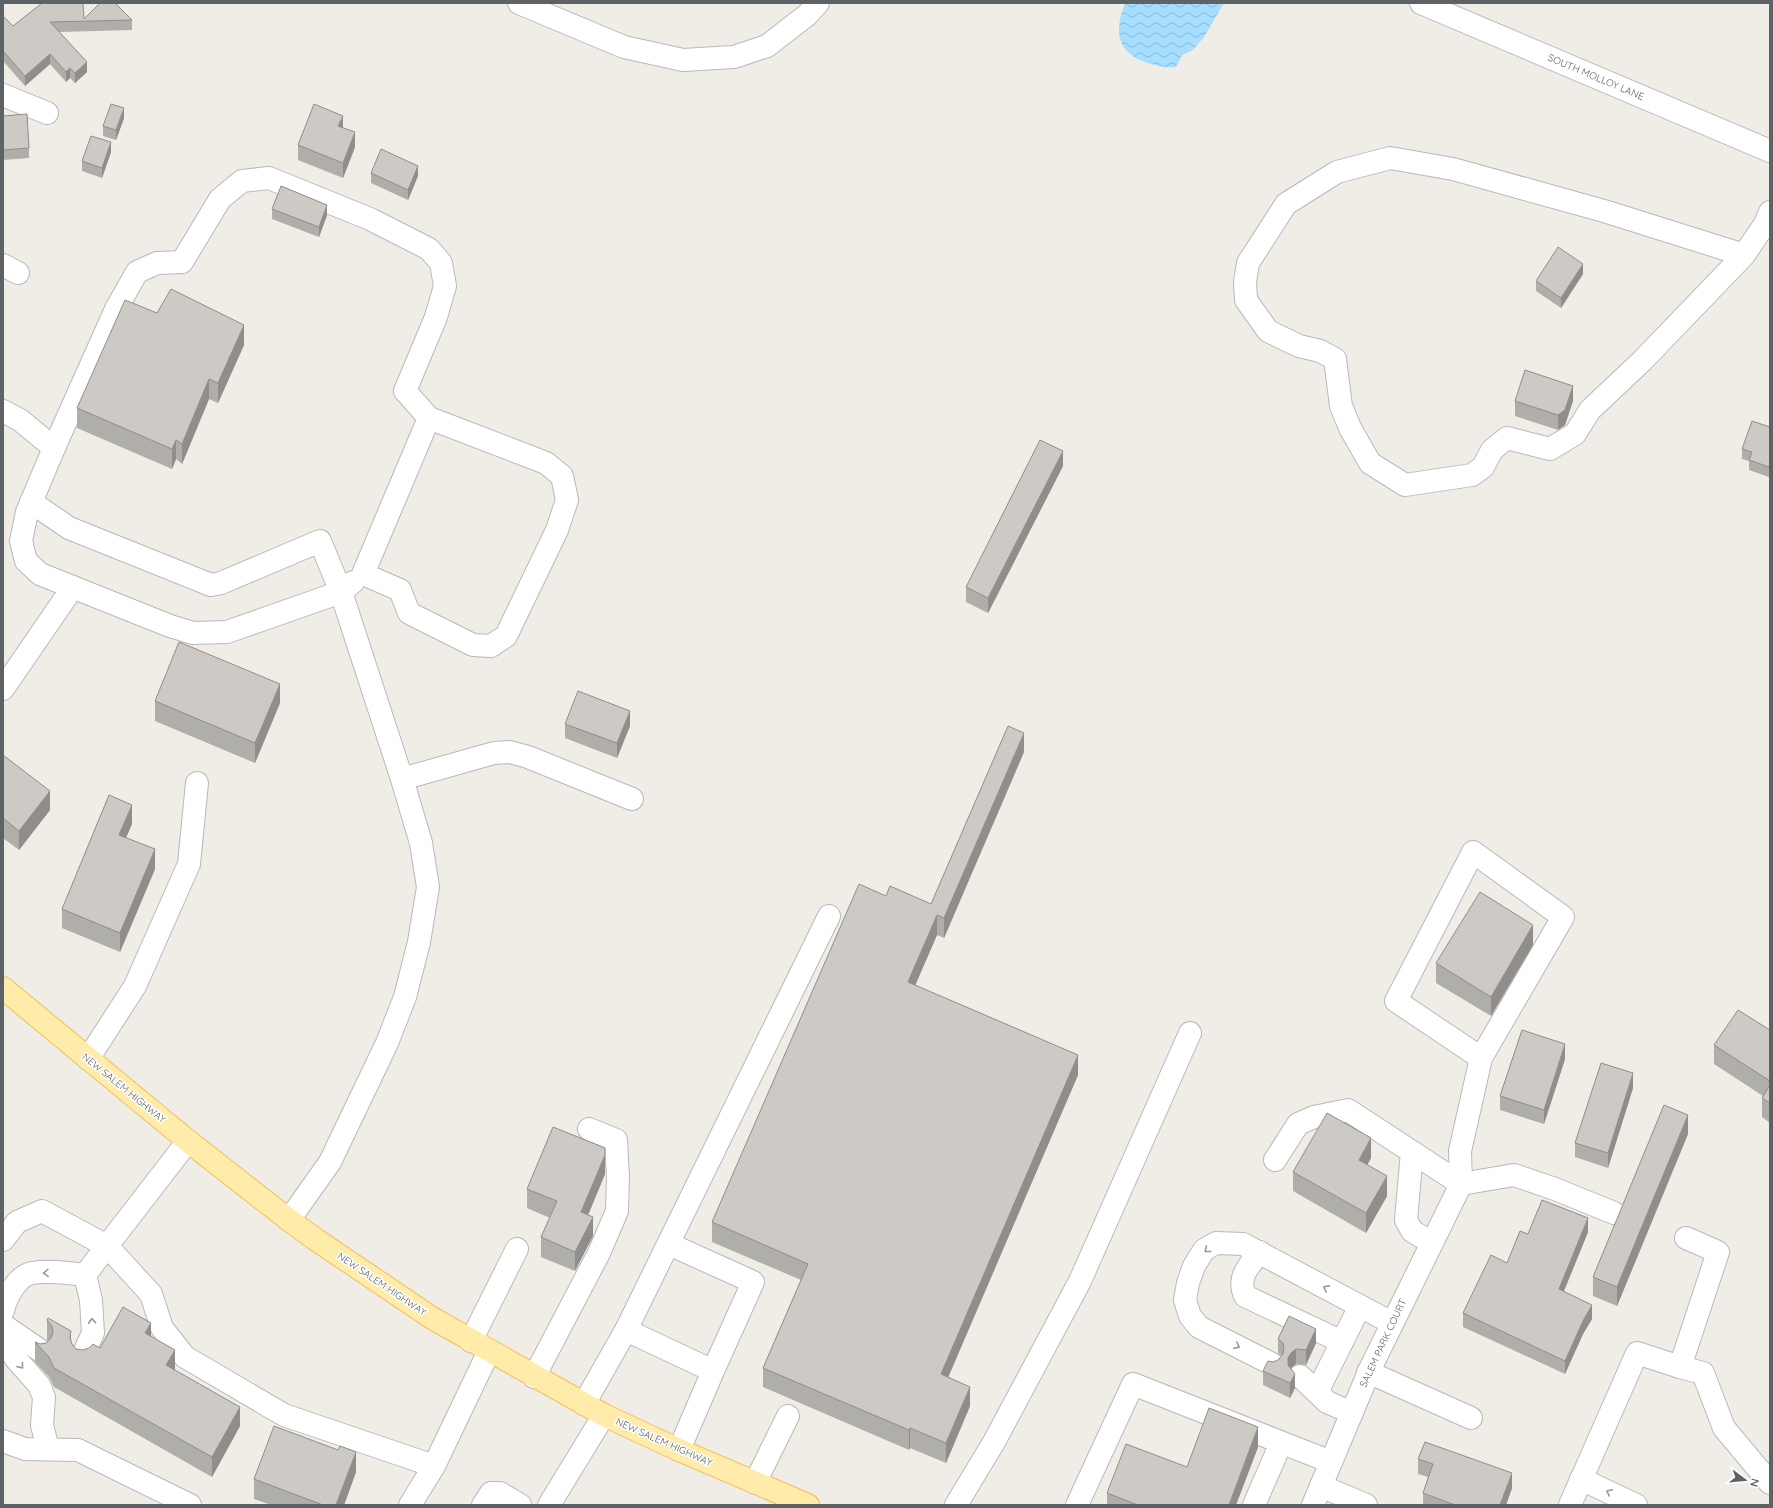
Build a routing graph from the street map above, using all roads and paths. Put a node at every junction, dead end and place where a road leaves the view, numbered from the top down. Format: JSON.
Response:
{"nodes":[{"id":1,"x":518,"y":3,"type":"edge"},
{"id":2,"x":818,"y":3,"type":"edge"},
{"id":3,"x":1421,"y":3,"type":"edge"},
{"id":4,"x":3,"y":95,"type":"edge"},
{"id":5,"x":47,"y":113,"type":"dead end"},
{"id":6,"x":1770,"y":151,"type":"edge"},
{"id":7,"x":1770,"y":212,"type":"edge"},
{"id":8,"x":1744,"y":255,"type":"junction"},
{"id":9,"x":3,"y":411,"type":"edge"},
{"id":10,"x":429,"y":418,"type":"junction"},
{"id":11,"x":54,"y":448,"type":"junction"},
{"id":12,"x":31,"y":502,"type":"junction"},
{"id":13,"x":363,"y":574,"type":"junction"},
{"id":14,"x":73,"y":587,"type":"junction"},
{"id":15,"x":341,"y":592,"type":"junction"},
{"id":16,"x":3,"y":689,"type":"edge"},
{"id":17,"x":402,"y":779,"type":"junction"},
{"id":18,"x":197,"y":783,"type":"dead end"},
{"id":19,"x":632,"y":798,"type":"dead end"},
{"id":20,"x":829,"y":916,"type":"dead end"},
{"id":21,"x":3,"y":988,"type":"edge"},
{"id":22,"x":1190,"y":1033,"type":"dead end"},
{"id":23,"x":1481,"y":1058,"type":"junction"},
{"id":24,"x":88,"y":1059,"type":"junction"},
{"id":25,"x":589,"y":1129,"type":"dead end"},
{"id":26,"x":188,"y":1141,"type":"junction"},
{"id":27,"x":1412,"y":1152,"type":"junction"},
{"id":28,"x":1275,"y":1160,"type":"dead end"},
{"id":29,"x":1461,"y":1184,"type":"junction"},
{"id":30,"x":1614,"y":1213,"type":"dead end"},
{"id":31,"x":289,"y":1220,"type":"junction"},
{"id":32,"x":1686,"y":1238,"type":"dead end"},
{"id":33,"x":3,"y":1240,"type":"edge"},
{"id":34,"x":1432,"y":1242,"type":"junction"},
{"id":35,"x":669,"y":1244,"type":"junction"},
{"id":36,"x":107,"y":1246,"type":"junction"},
{"id":37,"x":516,"y":1249,"type":"dead end"},
{"id":38,"x":1254,"y":1259,"type":"junction"},
{"id":39,"x":85,"y":1275,"type":"junction"},
{"id":40,"x":1360,"y":1306,"type":"junction"},
{"id":41,"x":3,"y":1311,"type":"edge"},
{"id":42,"x":1392,"y":1323,"type":"junction"},
{"id":43,"x":3,"y":1325,"type":"edge"},
{"id":44,"x":626,"y":1330,"type":"junction"},
{"id":45,"x":3,"y":1332,"type":"edge"},
{"id":46,"x":1342,"y":1342,"type":"junction"},
{"id":47,"x":480,"y":1346,"type":"junction"},
{"id":48,"x":41,"y":1351,"type":"edge"},
{"id":49,"x":82,"y":1357,"type":"edge"},
{"id":50,"x":1272,"y":1364,"type":"edge"},
{"id":51,"x":1680,"y":1367,"type":"junction"},
{"id":52,"x":713,"y":1371,"type":"junction"},
{"id":53,"x":1368,"y":1372,"type":"junction"},
{"id":54,"x":1300,"y":1376,"type":"dead end"},
{"id":55,"x":534,"y":1377,"type":"junction"},
{"id":56,"x":1317,"y":1392,"type":"junction"},
{"id":57,"x":584,"y":1404,"type":"junction"},
{"id":58,"x":1352,"y":1413,"type":"junction"},
{"id":59,"x":604,"y":1415,"type":"junction"},
{"id":60,"x":788,"y":1416,"type":"dead end"},
{"id":61,"x":1471,"y":1418,"type":"dead end"},
{"id":62,"x":3,"y":1441,"type":"edge"},
{"id":63,"x":1281,"y":1443,"type":"junction"},
{"id":64,"x":48,"y":1449,"type":"junction"},
{"id":65,"x":679,"y":1450,"type":"junction"},
{"id":66,"x":1331,"y":1462,"type":"junction"},
{"id":67,"x":434,"y":1466,"type":"junction"},
{"id":68,"x":1581,"y":1479,"type":"junction"},
{"id":69,"x":1770,"y":1482,"type":"edge"},
{"id":70,"x":755,"y":1483,"type":"junction"},
{"id":71,"x":1317,"y":1496,"type":"edge"},
{"id":72,"x":190,"y":1505,"type":"edge"},
{"id":73,"x":410,"y":1505,"type":"edge"},
{"id":74,"x":483,"y":1505,"type":"edge"},
{"id":75,"x":520,"y":1505,"type":"edge"},
{"id":76,"x":549,"y":1505,"type":"edge"},
{"id":77,"x":808,"y":1505,"type":"edge"},
{"id":78,"x":956,"y":1505,"type":"edge"},
{"id":79,"x":1078,"y":1505,"type":"edge"},
{"id":80,"x":1254,"y":1505,"type":"edge"},
{"id":81,"x":1366,"y":1505,"type":"edge"},
{"id":82,"x":1570,"y":1505,"type":"edge"},
{"id":83,"x":1636,"y":1505,"type":"edge"}],
"edges":[{"from":1,"to":2,"type":"street"},
{"from":3,"to":6,"type":"street","name":"SOUTH MOLLOY LANE"},
{"from":4,"to":5,"type":"street"},
{"from":7,"to":8,"type":"street"},
{"from":8,"to":8,"type":"street"},
{"from":9,"to":11,"type":"street"},
{"from":10,"to":11,"type":"street"},
{"from":10,"to":13,"type":"street"},
{"from":10,"to":13,"type":"street"},
{"from":11,"to":12,"type":"street"},
{"from":12,"to":14,"type":"street"},
{"from":12,"to":15,"type":"street"},
{"from":13,"to":15,"type":"street"},
{"from":14,"to":15,"type":"street"},
{"from":14,"to":16,"type":"street"},
{"from":15,"to":17,"type":"street"},
{"from":17,"to":19,"type":"street"},
{"from":17,"to":31,"type":"street"},
{"from":18,"to":24,"type":"street"},
{"from":20,"to":35,"type":"street"},
{"from":21,"to":24,"type":"main road","name":"NEW SALEM HIGHWAY"},
{"from":22,"to":78,"type":"street"},
{"from":23,"to":23,"type":"street"},
{"from":23,"to":29,"type":"street"},
{"from":24,"to":26,"type":"main road","name":"NEW SALEM HIGHWAY"},
{"from":25,"to":55,"type":"street"},
{"from":26,"to":31,"type":"main road","name":"NEW SALEM HIGHWAY"},
{"from":26,"to":36,"type":"street"},
{"from":27,"to":28,"type":"street"},
{"from":27,"to":29,"type":"street"},
{"from":27,"to":34,"type":"street"},
{"from":29,"to":30,"type":"street"},
{"from":29,"to":34,"type":"street","name":"SALEM PARK COURT"},
{"from":31,"to":47,"type":"main road","name":"NEW SALEM HIGHWAY"},
{"from":32,"to":51,"type":"street"},
{"from":33,"to":36,"type":"street"},
{"from":34,"to":42,"type":"street","name":"SALEM PARK COURT"},
{"from":35,"to":44,"type":"street"},
{"from":35,"to":52,"type":"street"},
{"from":36,"to":39,"type":"street"},
{"from":36,"to":67,"type":"street"},
{"from":37,"to":47,"type":"street"},
{"from":40,"to":38,"type":"street","one_way":true},
{"from":38,"to":46,"type":"street"},
{"from":38,"to":50,"type":"street","one_way":true},
{"from":39,"to":41,"type":"street","one_way":true},
{"from":49,"to":39,"type":"street","one_way":true},
{"from":40,"to":42,"type":"street"},
{"from":40,"to":46,"type":"street"},
{"from":42,"to":53,"type":"street","name":"SALEM PARK COURT"},
{"from":43,"to":48,"type":"street"},
{"from":44,"to":52,"type":"street"},
{"from":44,"to":57,"type":"street"},
{"from":45,"to":64,"type":"street","one_way":true},
{"from":46,"to":56,"type":"street"},
{"from":47,"to":55,"type":"main road","name":"NEW SALEM HIGHWAY"},
{"from":47,"to":67,"type":"street"},
{"from":51,"to":68,"type":"street"},
{"from":51,"to":69,"type":"street"},
{"from":52,"to":65,"type":"street"},
{"from":53,"to":58,"type":"street","name":"SALEM PARK COURT"},
{"from":53,"to":61,"type":"street"},
{"from":54,"to":56,"type":"street"},
{"from":55,"to":57,"type":"main road","name":"NEW SALEM HIGHWAY"},
{"from":56,"to":58,"type":"street"},
{"from":57,"to":59,"type":"main road","name":"NEW SALEM HIGHWAY"},
{"from":58,"to":66,"type":"street","name":"SALEM PARK COURT"},
{"from":59,"to":65,"type":"main road","name":"NEW SALEM HIGHWAY"},
{"from":59,"to":76,"type":"street"},
{"from":60,"to":70,"type":"street"},
{"from":62,"to":64,"type":"street"},
{"from":63,"to":66,"type":"street"},
{"from":63,"to":79,"type":"street"},
{"from":63,"to":80,"type":"street"},
{"from":64,"to":72,"type":"street"},
{"from":65,"to":70,"type":"main road","name":"NEW SALEM HIGHWAY"},
{"from":66,"to":71,"type":"street","name":"SALEM PARK COURT"},
{"from":67,"to":73,"type":"street"},
{"from":68,"to":82,"type":"street"},
{"from":83,"to":68,"type":"street","one_way":true},
{"from":70,"to":77,"type":"main road","name":"NEW SALEM HIGHWAY"},
{"from":71,"to":81,"type":"street"},
{"from":74,"to":75,"type":"street"}]}
